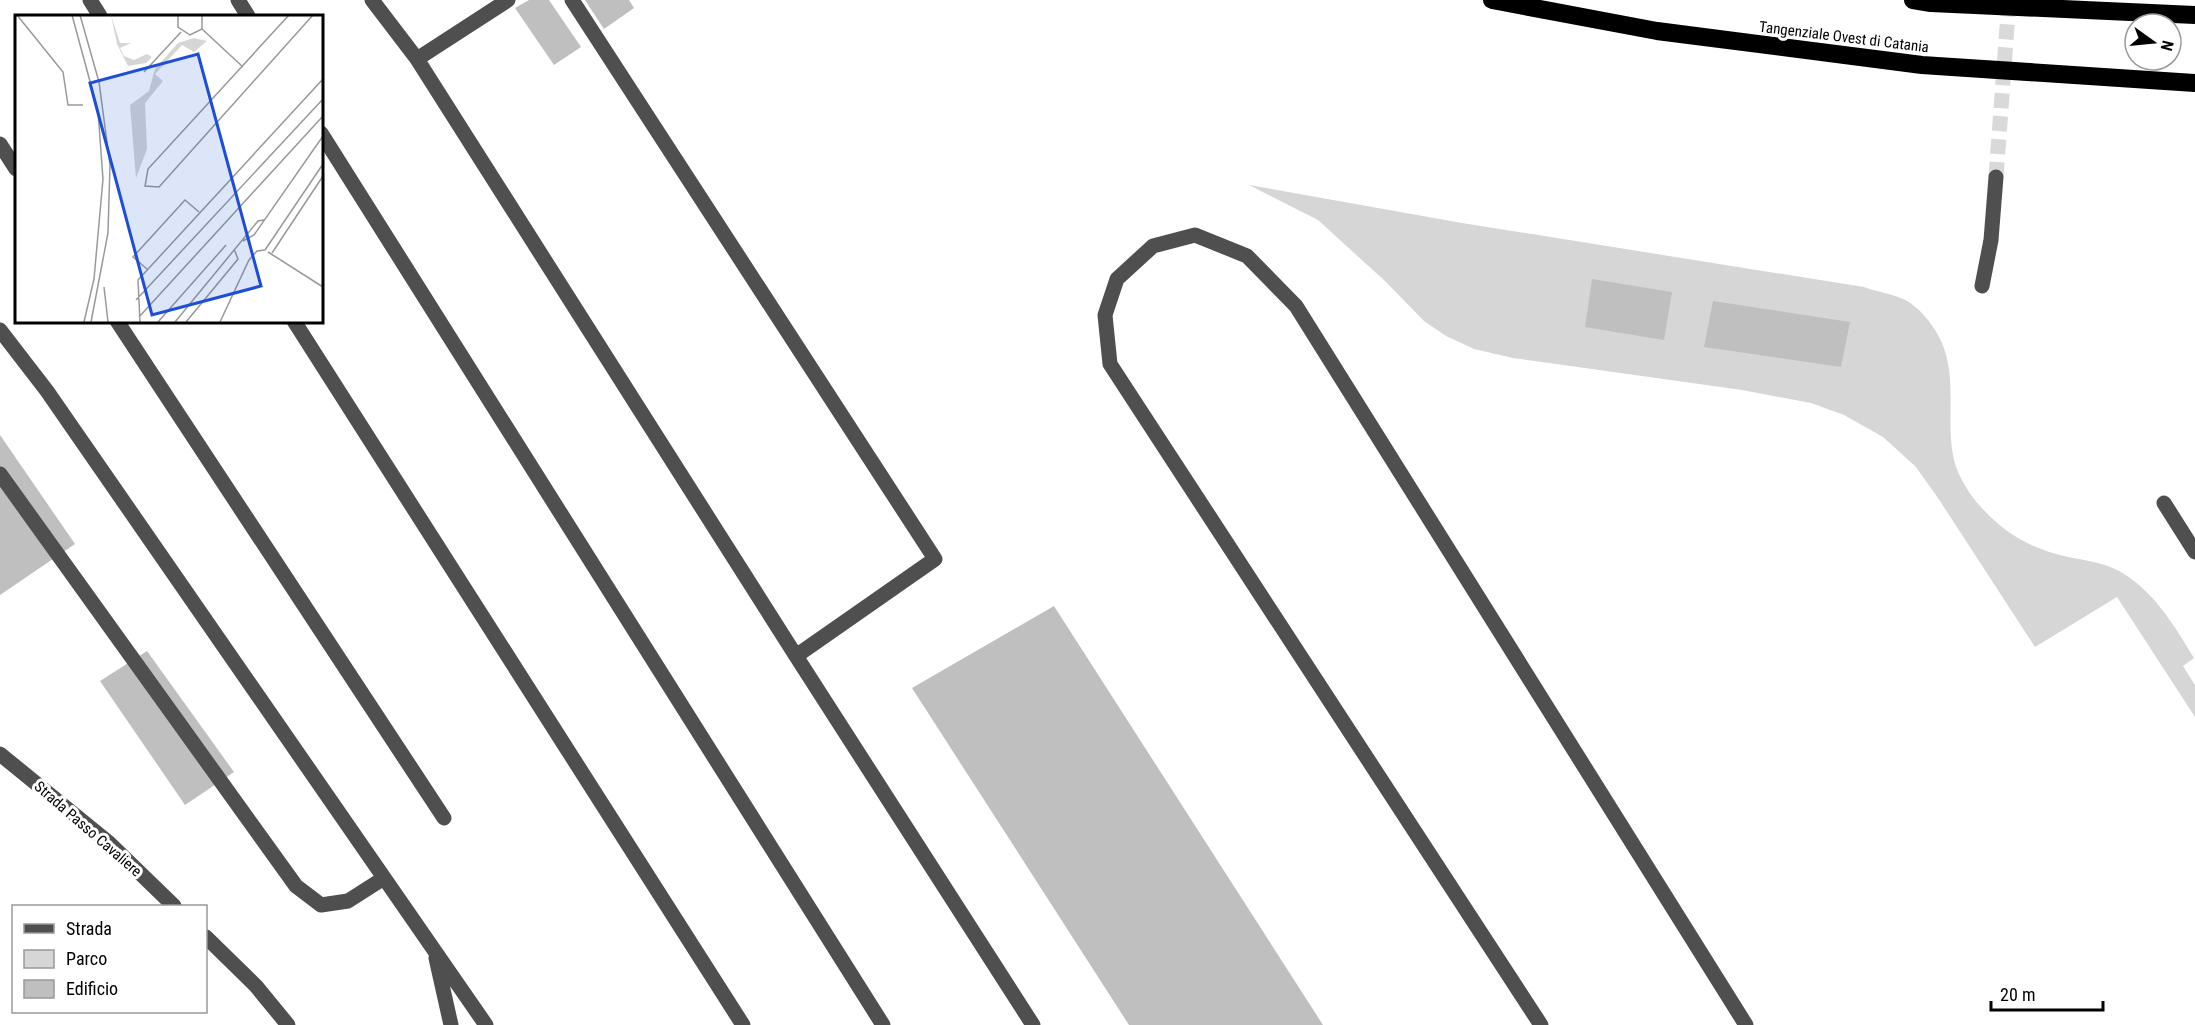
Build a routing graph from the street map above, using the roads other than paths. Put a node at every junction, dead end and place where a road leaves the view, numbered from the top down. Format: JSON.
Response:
{"nodes":[{"id":1,"x":90,"y":0,"type":"edge"},
{"id":2,"x":238,"y":0,"type":"edge"},
{"id":3,"x":372,"y":0,"type":"edge"},
{"id":4,"x":508,"y":0,"type":"edge"},
{"id":5,"x":572,"y":0,"type":"edge"},
{"id":6,"x":1492,"y":0,"type":"edge"},
{"id":7,"x":1912,"y":0,"type":"edge"},
{"id":8,"x":99,"y":15,"type":"edge"},
{"id":9,"x":247,"y":15,"type":"edge"},
{"id":10,"x":2195,"y":15,"type":"edge"},
{"id":11,"x":417,"y":59,"type":"junction"},
{"id":12,"x":2195,"y":83,"type":"edge"},
{"id":13,"x":322,"y":135,"type":"edge"},
{"id":14,"x":0,"y":144,"type":"edge"},
{"id":15,"x":15,"y":167,"type":"edge"},
{"id":16,"x":1996,"y":177,"type":"tunnel mouth"},
{"id":17,"x":1982,"y":286,"type":"dead end"},
{"id":18,"x":118,"y":322,"type":"edge"},
{"id":19,"x":295,"y":322,"type":"edge"},
{"id":20,"x":0,"y":330,"type":"edge"},
{"id":21,"x":0,"y":474,"type":"edge"},
{"id":22,"x":2164,"y":503,"type":"dead end"},
{"id":23,"x":2195,"y":552,"type":"edge"},
{"id":24,"x":796,"y":656,"type":"junction"},
{"id":25,"x":0,"y":754,"type":"edge"},
{"id":26,"x":444,"y":818,"type":"dead end"},
{"id":27,"x":384,"y":878,"type":"junction"},
{"id":28,"x":173,"y":905,"type":"edge"},
{"id":29,"x":207,"y":938,"type":"edge"},
{"id":30,"x":434,"y":949,"type":"junction"},
{"id":31,"x":288,"y":1025,"type":"edge"},
{"id":32,"x":451,"y":1025,"type":"edge"},
{"id":33,"x":486,"y":1025,"type":"edge"},
{"id":34,"x":743,"y":1025,"type":"edge"},
{"id":35,"x":883,"y":1025,"type":"edge"},
{"id":36,"x":1034,"y":1025,"type":"edge"},
{"id":37,"x":1541,"y":1025,"type":"edge"},
{"id":38,"x":1746,"y":1025,"type":"edge"}],
"edges":[{"from":1,"to":8,"type":"street"},
{"from":2,"to":9,"type":"street"},
{"from":3,"to":11,"type":"street"},
{"from":4,"to":11,"type":"street"},
{"from":5,"to":24,"type":"street"},
{"from":6,"to":12,"type":"highway","name":"Tangenziale Ovest di Catania"},
{"from":7,"to":10,"type":"highway"},
{"from":11,"to":24,"type":"street"},
{"from":13,"to":35,"type":"street"},
{"from":14,"to":15,"type":"street"},
{"from":16,"to":17,"type":"street"},
{"from":18,"to":26,"type":"street"},
{"from":19,"to":34,"type":"street"},
{"from":20,"to":27,"type":"street"},
{"from":21,"to":27,"type":"street"},
{"from":22,"to":23,"type":"street"},
{"from":24,"to":36,"type":"street"},
{"from":25,"to":28,"type":"street","name":"Strada Passo Cavaliere"},
{"from":27,"to":30,"type":"street"},
{"from":29,"to":31,"type":"street"},
{"from":30,"to":32,"type":"street"},
{"from":30,"to":33,"type":"street"},
{"from":37,"to":38,"type":"street"}]}
